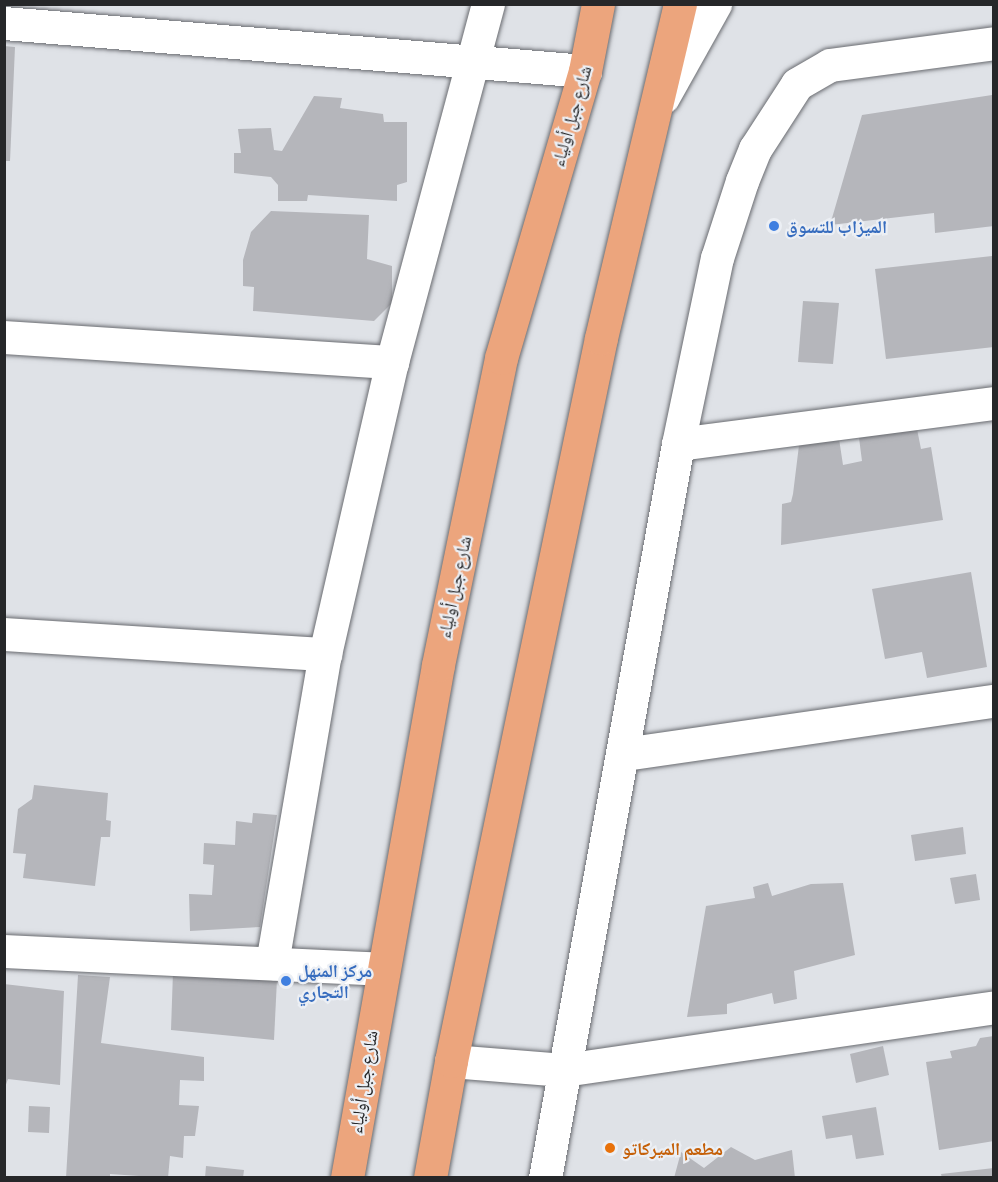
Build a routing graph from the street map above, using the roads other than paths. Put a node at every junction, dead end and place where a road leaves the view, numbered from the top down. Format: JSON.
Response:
{"nodes":[{"id":1,"x":488,"y":4,"type":"edge"},
{"id":2,"x":598,"y":4,"type":"edge"},
{"id":3,"x":680,"y":4,"type":"edge"},
{"id":4,"x":714,"y":4,"type":"edge"},
{"id":5,"x":4,"y":23,"type":"edge"},
{"id":6,"x":993,"y":43,"type":"edge"},
{"id":7,"x":475,"y":63,"type":"junction"},
{"id":8,"x":585,"y":71,"type":"junction"},
{"id":9,"x":657,"y":106,"type":"junction"},
{"id":10,"x":4,"y":337,"type":"edge"},
{"id":11,"x":392,"y":362,"type":"junction"},
{"id":12,"x":993,"y":403,"type":"edge"},
{"id":13,"x":678,"y":444,"type":"junction"},
{"id":14,"x":4,"y":634,"type":"edge"},
{"id":15,"x":325,"y":654,"type":"junction"},
{"id":16,"x":993,"y":701,"type":"edge"},
{"id":17,"x":624,"y":754,"type":"junction"},
{"id":18,"x":4,"y":951,"type":"edge"},
{"id":19,"x":272,"y":963,"type":"junction"},
{"id":20,"x":381,"y":969,"type":"junction"},
{"id":21,"x":993,"y":1007,"type":"edge"},
{"id":22,"x":451,"y":1061,"type":"junction"},
{"id":23,"x":564,"y":1070,"type":"junction"},
{"id":24,"x":347,"y":1178,"type":"edge"},
{"id":25,"x":430,"y":1178,"type":"edge"},
{"id":26,"x":545,"y":1178,"type":"edge"}],
"edges":[{"from":1,"to":7,"type":"street"},
{"from":2,"to":8,"type":"main road","name":"شارع جبل أولياء"},
{"from":3,"to":9,"type":"main road"},
{"from":4,"to":9,"type":"street"},
{"from":5,"to":7,"type":"street"},
{"from":6,"to":13,"type":"street"},
{"from":7,"to":8,"type":"street"},
{"from":7,"to":11,"type":"street"},
{"from":8,"to":20,"type":"main road","name":"شارع جبل أولياء"},
{"from":9,"to":22,"type":"main road"},
{"from":10,"to":11,"type":"street"},
{"from":11,"to":15,"type":"street"},
{"from":12,"to":13,"type":"street"},
{"from":13,"to":17,"type":"street"},
{"from":14,"to":15,"type":"street"},
{"from":15,"to":19,"type":"street"},
{"from":16,"to":17,"type":"street"},
{"from":17,"to":23,"type":"street"},
{"from":18,"to":19,"type":"street"},
{"from":19,"to":20,"type":"street"},
{"from":20,"to":24,"type":"main road","name":"شارع جبل أولياء"},
{"from":21,"to":23,"type":"street"},
{"from":22,"to":23,"type":"street"},
{"from":22,"to":25,"type":"main road"},
{"from":23,"to":26,"type":"street"}]}
